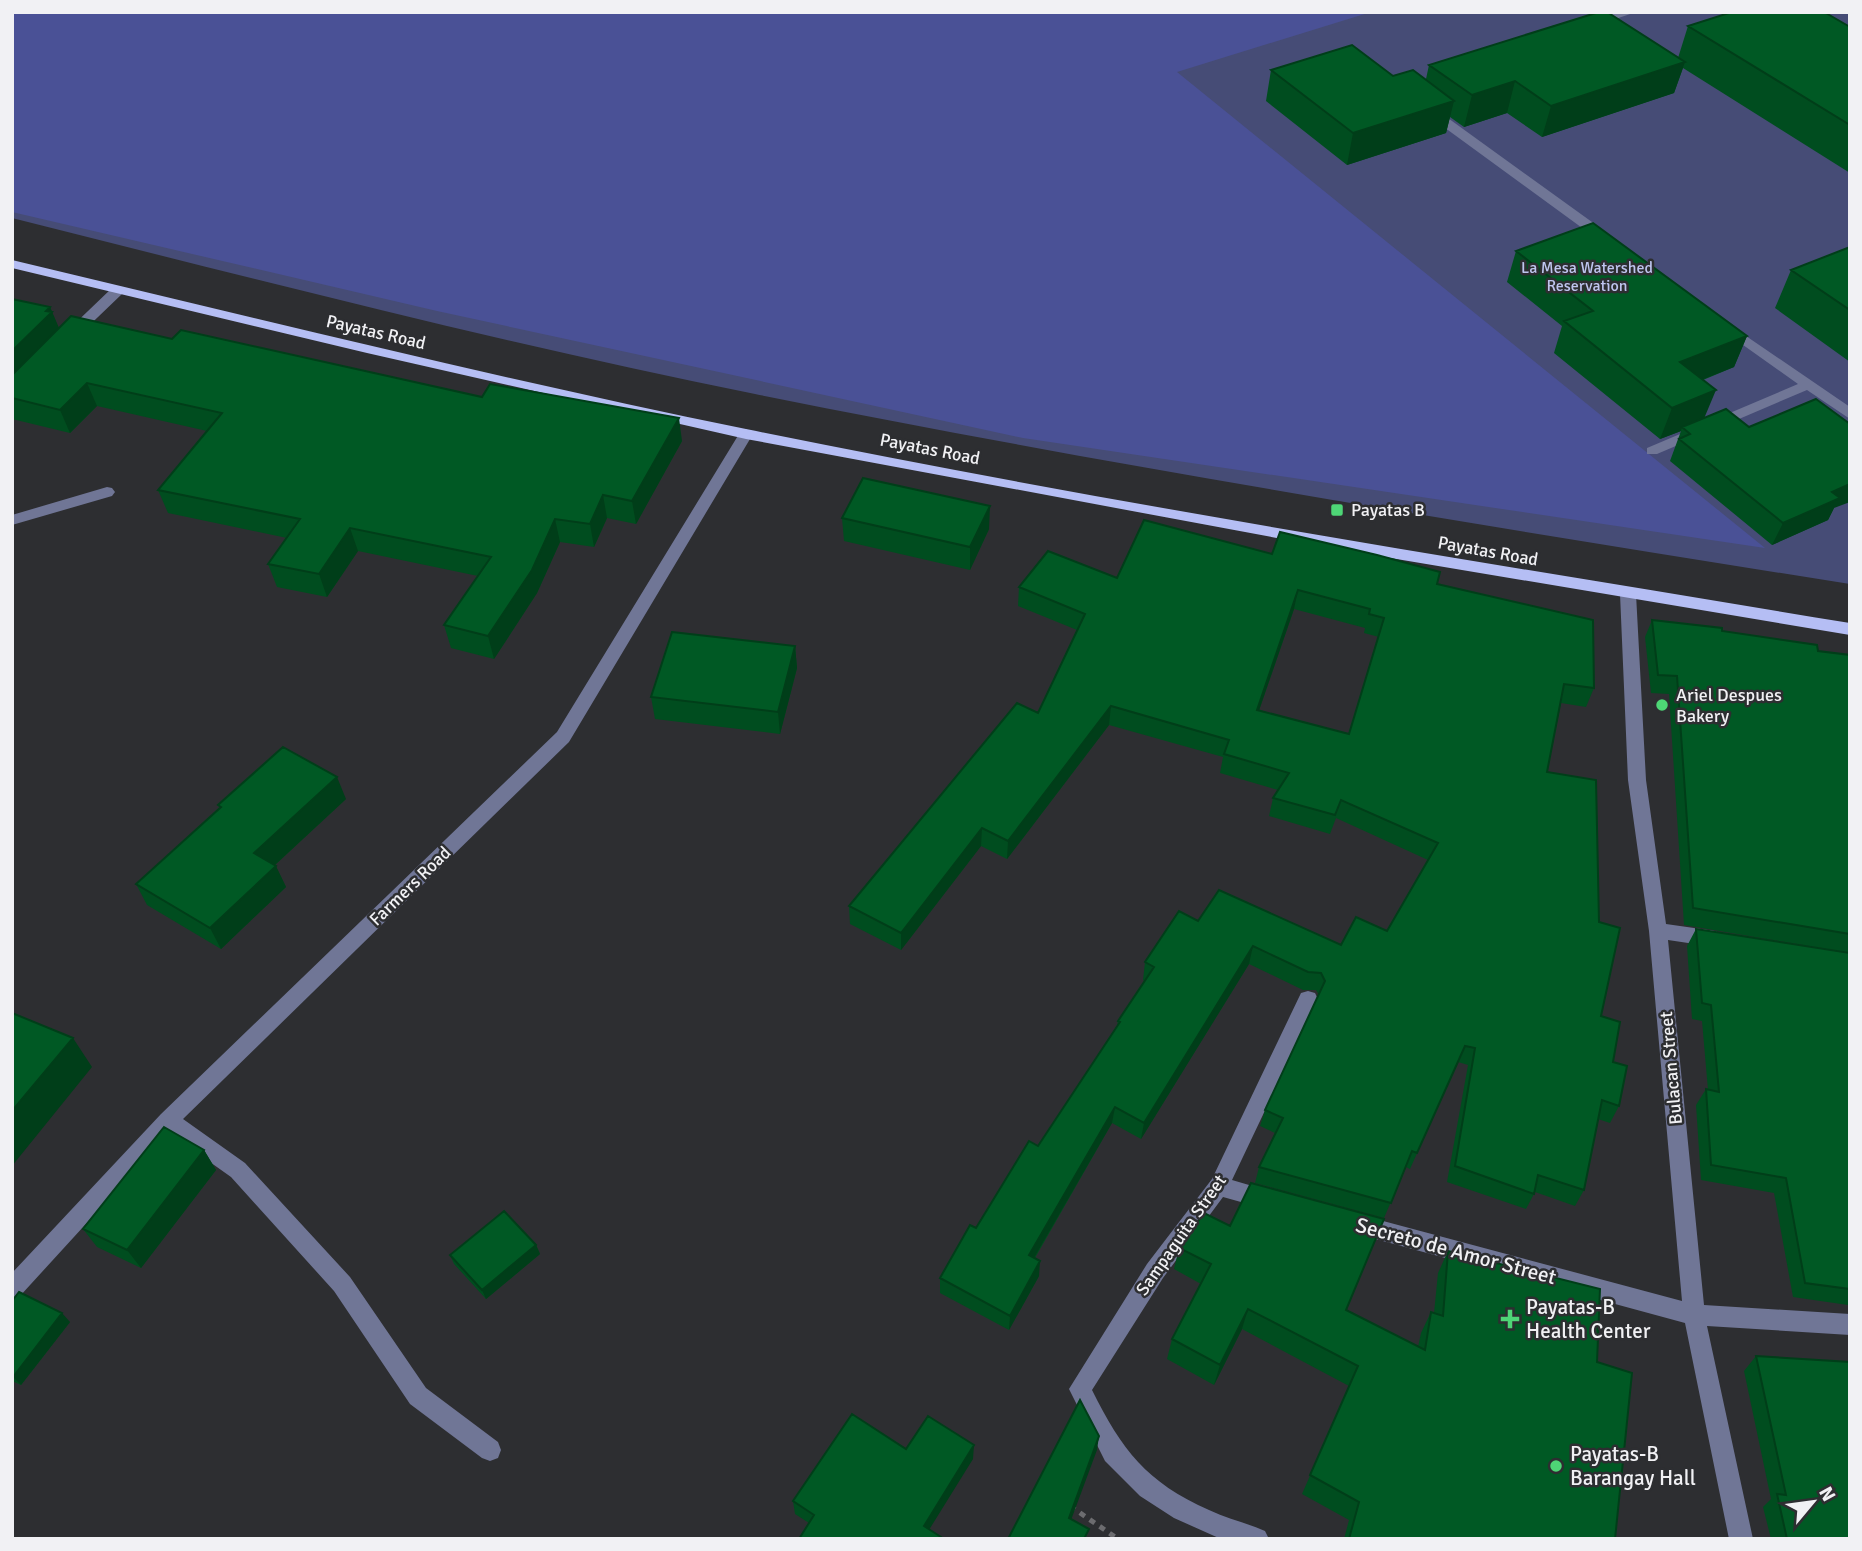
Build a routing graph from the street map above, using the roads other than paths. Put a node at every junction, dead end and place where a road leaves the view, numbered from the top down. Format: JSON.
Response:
{"nodes":[{"id":1,"x":1630,"y":12,"type":"edge"},
{"id":2,"x":1578,"y":28,"type":"edge"},
{"id":3,"x":1418,"y":103,"type":"edge"},
{"id":4,"x":1618,"y":248,"type":"edge"},
{"id":5,"x":12,"y":264,"type":"edge"},
{"id":6,"x":117,"y":291,"type":"junction"},
{"id":7,"x":1718,"y":320,"type":"edge"},
{"id":8,"x":57,"y":349,"type":"edge"},
{"id":9,"x":1807,"y":384,"type":"junction"},
{"id":10,"x":1850,"y":414,"type":"edge"},
{"id":11,"x":746,"y":434,"type":"junction"},
{"id":12,"x":1652,"y":452,"type":"dead end"},
{"id":13,"x":107,"y":492,"type":"dead end"},
{"id":14,"x":12,"y":520,"type":"edge"},
{"id":15,"x":1628,"y":594,"type":"junction"},
{"id":16,"x":1850,"y":629,"type":"edge"},
{"id":17,"x":1658,"y":930,"type":"junction"},
{"id":18,"x":1740,"y":943,"type":"edge"},
{"id":19,"x":1308,"y":999,"type":"dead end"},
{"id":20,"x":168,"y":1120,"type":"junction"},
{"id":21,"x":1219,"y":1186,"type":"junction"},
{"id":22,"x":1285,"y":1204,"type":"edge"},
{"id":23,"x":1338,"y":1218,"type":"edge"},
{"id":24,"x":12,"y":1289,"type":"edge"},
{"id":25,"x":1694,"y":1315,"type":"junction"},
{"id":26,"x":1850,"y":1325,"type":"edge"},
{"id":27,"x":490,"y":1450,"type":"dead end"},
{"id":28,"x":1257,"y":1539,"type":"edge"},
{"id":29,"x":1741,"y":1539,"type":"edge"}],
"edges":[{"from":1,"to":2,"type":"street"},
{"from":3,"to":4,"type":"street"},
{"from":5,"to":6,"type":"main road","name":"Payatas Road"},
{"from":6,"to":8,"type":"street"},
{"from":6,"to":11,"type":"main road","name":"Payatas Road"},
{"from":7,"to":9,"type":"street"},
{"from":9,"to":10,"type":"street"},
{"from":9,"to":12,"type":"street"},
{"from":11,"to":15,"type":"main road","name":"Payatas Road"},
{"from":11,"to":20,"type":"street","name":"Farmers Road"},
{"from":13,"to":14,"type":"street"},
{"from":15,"to":16,"type":"main road","name":"Payatas Road"},
{"from":15,"to":17,"type":"street","name":"Bulacan Street"},
{"from":17,"to":18,"type":"street"},
{"from":17,"to":25,"type":"street","name":"Bulacan Street"},
{"from":19,"to":21,"type":"street","name":"Sampaguita Street"},
{"from":20,"to":24,"type":"street","name":"Farmers Road"},
{"from":20,"to":27,"type":"street"},
{"from":21,"to":22,"type":"street"},
{"from":21,"to":28,"type":"street","name":"Sampaguita Street"},
{"from":23,"to":25,"type":"street","name":"Secreto de Amor Street"},
{"from":25,"to":26,"type":"street","name":"Secreto de Amor Street"},
{"from":25,"to":29,"type":"street","name":"Bulacan Street"}]}
